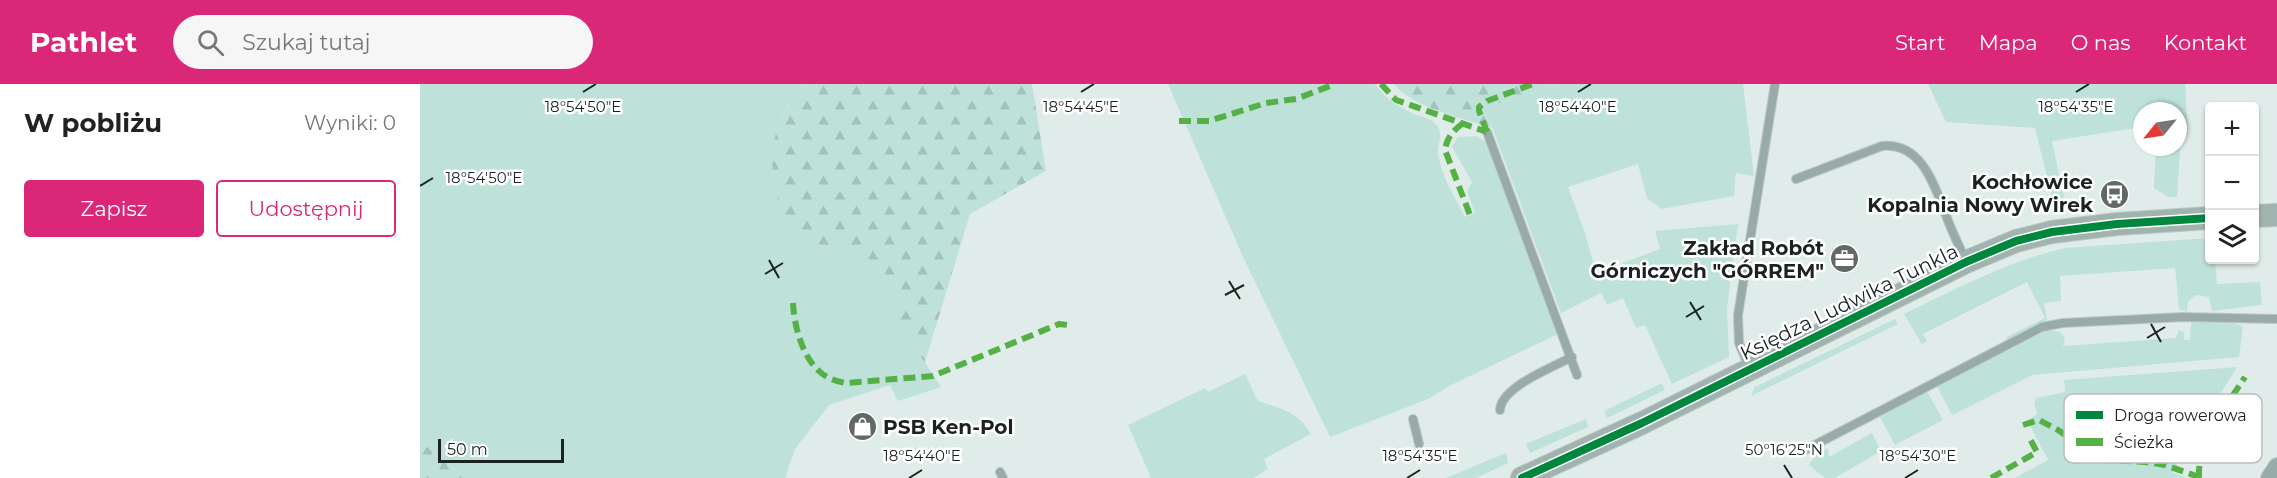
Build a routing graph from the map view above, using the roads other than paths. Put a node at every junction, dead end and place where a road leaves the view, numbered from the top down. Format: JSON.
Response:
{"nodes":[{"id":1,"x":1775,"y":84,"type":"edge"},
{"id":2,"x":1487,"y":132,"type":"dead end"},
{"id":3,"x":1796,"y":179,"type":"dead end"},
{"id":4,"x":2277,"y":215,"type":"edge"},
{"id":5,"x":2259,"y":216,"type":"edge"},
{"id":6,"x":2205,"y":219,"type":"edge"},
{"id":7,"x":1966,"y":262,"type":"junction"},
{"id":8,"x":2277,"y":319,"type":"edge"},
{"id":9,"x":1572,"y":357,"type":"junction"},
{"id":10,"x":1750,"y":370,"type":"junction"},
{"id":11,"x":1577,"y":375,"type":"dead end"},
{"id":12,"x":1500,"y":410,"type":"dead end"},
{"id":13,"x":1413,"y":419,"type":"dead end"},
{"id":14,"x":1419,"y":444,"type":"dead end"},
{"id":15,"x":1805,"y":450,"type":"dead end"},
{"id":16,"x":2277,"y":466,"type":"edge"},
{"id":17,"x":1522,"y":478,"type":"edge"},
{"id":18,"x":2269,"y":478,"type":"edge"}],
"edges":[{"from":1,"to":10,"type":"lane"},
{"from":2,"to":9,"type":"lane"},
{"from":3,"to":7,"type":"lane"},
{"from":4,"to":5,"type":"street"},
{"from":6,"to":7,"type":"street","name":"Księdza Ludwika Tunkla"},
{"from":7,"to":10,"type":"street","name":"Księdza Ludwika Tunkla"},
{"from":8,"to":15,"type":"lane"},
{"from":9,"to":11,"type":"lane"},
{"from":9,"to":12,"type":"lane"},
{"from":10,"to":17,"type":"street","name":"Księdza Ludwika Tunkla"},
{"from":13,"to":14,"type":"lane"},
{"from":16,"to":18,"type":"street"}]}
